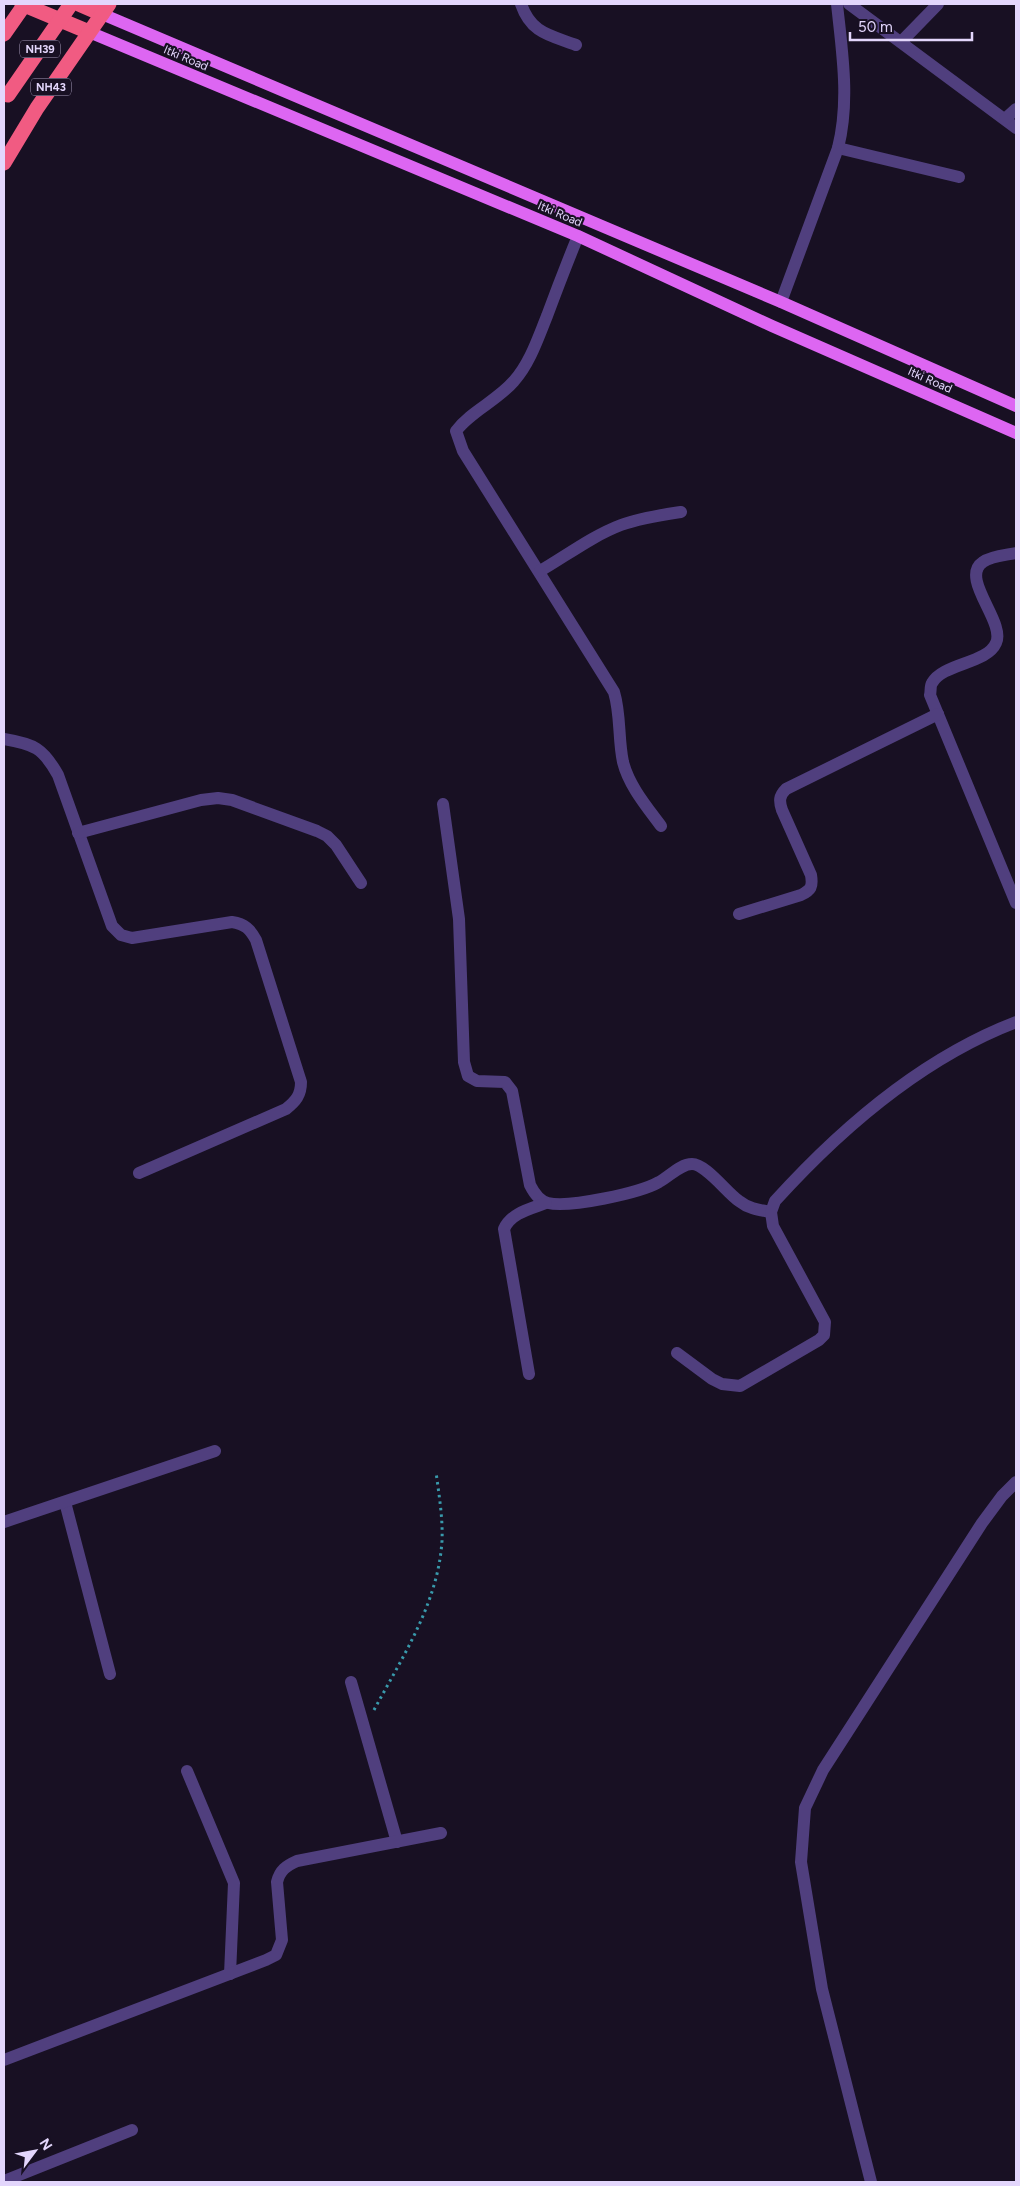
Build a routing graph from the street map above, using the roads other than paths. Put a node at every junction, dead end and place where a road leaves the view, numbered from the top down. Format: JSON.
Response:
{"nodes":[{"id":1,"x":23,"y":4,"type":"edge"},
{"id":2,"x":71,"y":4,"type":"edge"},
{"id":3,"x":79,"y":4,"type":"edge"},
{"id":4,"x":521,"y":4,"type":"edge"},
{"id":5,"x":837,"y":4,"type":"edge"},
{"id":6,"x":849,"y":4,"type":"edge"},
{"id":7,"x":938,"y":4,"type":"edge"},
{"id":8,"x":105,"y":9,"type":"edge"},
{"id":9,"x":89,"y":32,"type":"junction"},
{"id":10,"x":4,"y":34,"type":"edge"},
{"id":11,"x":901,"y":42,"type":"junction"},
{"id":12,"x":576,"y":44,"type":"dead end"},
{"id":13,"x":6,"y":99,"type":"edge"},
{"id":14,"x":1016,"y":109,"type":"edge"},
{"id":15,"x":1005,"y":119,"type":"junction"},
{"id":16,"x":1016,"y":128,"type":"edge"},
{"id":17,"x":838,"y":148,"type":"junction"},
{"id":18,"x":4,"y":163,"type":"edge"},
{"id":19,"x":959,"y":177,"type":"dead end"},
{"id":20,"x":578,"y":236,"type":"junction"},
{"id":21,"x":781,"y":302,"type":"junction"},
{"id":22,"x":1016,"y":406,"type":"edge"},
{"id":23,"x":1016,"y":433,"type":"edge"},
{"id":24,"x":681,"y":512,"type":"dead end"},
{"id":25,"x":1016,"y":552,"type":"edge"},
{"id":26,"x":540,"y":572,"type":"junction"},
{"id":27,"x":938,"y":714,"type":"junction"},
{"id":28,"x":4,"y":739,"type":"edge"},
{"id":29,"x":443,"y":804,"type":"dead end"},
{"id":30,"x":661,"y":826,"type":"dead end"},
{"id":31,"x":78,"y":833,"type":"junction"},
{"id":32,"x":361,"y":883,"type":"dead end"},
{"id":33,"x":1016,"y":903,"type":"edge"},
{"id":34,"x":739,"y":914,"type":"dead end"},
{"id":35,"x":1016,"y":1022,"type":"edge"},
{"id":36,"x":139,"y":1173,"type":"dead end"},
{"id":37,"x":546,"y":1203,"type":"junction"},
{"id":38,"x":771,"y":1212,"type":"junction"},
{"id":39,"x":677,"y":1353,"type":"dead end"},
{"id":40,"x":529,"y":1374,"type":"dead end"},
{"id":41,"x":215,"y":1451,"type":"dead end"},
{"id":42,"x":1016,"y":1482,"type":"edge"},
{"id":43,"x":65,"y":1502,"type":"junction"},
{"id":44,"x":4,"y":1522,"type":"edge"},
{"id":45,"x":110,"y":1674,"type":"dead end"},
{"id":46,"x":352,"y":1682,"type":"dead end"},
{"id":47,"x":187,"y":1771,"type":"dead end"},
{"id":48,"x":441,"y":1833,"type":"dead end"},
{"id":49,"x":397,"y":1842,"type":"junction"},
{"id":50,"x":230,"y":1974,"type":"junction"},
{"id":51,"x":4,"y":2060,"type":"edge"},
{"id":52,"x":132,"y":2130,"type":"dead end"},
{"id":53,"x":4,"y":2181,"type":"edge"},
{"id":54,"x":871,"y":2182,"type":"edge"}],
"edges":[{"from":1,"to":9,"type":"highway"},
{"from":1,"to":10,"type":"highway","number":"NH39","bridge":true},
{"from":2,"to":13,"type":"highway","number":"NH39","bridge":true},
{"from":3,"to":8,"type":"highway"},
{"from":4,"to":12,"type":"street"},
{"from":5,"to":17,"type":"street"},
{"from":6,"to":11,"type":"street"},
{"from":7,"to":11,"type":"street"},
{"from":8,"to":9,"type":"highway","number":"NH43"},
{"from":8,"to":21,"type":"main road"},
{"from":9,"to":18,"type":"highway","number":"NH43"},
{"from":9,"to":20,"type":"main road","name":"Itki Road"},
{"from":11,"to":15,"type":"street"},
{"from":14,"to":15,"type":"street"},
{"from":15,"to":16,"type":"street"},
{"from":17,"to":19,"type":"street"},
{"from":17,"to":21,"type":"street"},
{"from":20,"to":23,"type":"main road","name":"Itki Road"},
{"from":20,"to":26,"type":"street"},
{"from":21,"to":22,"type":"main road"},
{"from":24,"to":26,"type":"street"},
{"from":25,"to":27,"type":"street"},
{"from":26,"to":30,"type":"street"},
{"from":27,"to":33,"type":"street"},
{"from":27,"to":34,"type":"street"},
{"from":28,"to":31,"type":"street"},
{"from":29,"to":37,"type":"street"},
{"from":31,"to":32,"type":"street"},
{"from":31,"to":36,"type":"street"},
{"from":35,"to":38,"type":"street"},
{"from":37,"to":38,"type":"street"},
{"from":37,"to":40,"type":"street"},
{"from":38,"to":39,"type":"street"},
{"from":41,"to":43,"type":"street"},
{"from":42,"to":54,"type":"street"},
{"from":43,"to":44,"type":"street"},
{"from":43,"to":45,"type":"street"},
{"from":46,"to":49,"type":"street"},
{"from":47,"to":50,"type":"street"},
{"from":48,"to":49,"type":"street"},
{"from":49,"to":50,"type":"street"},
{"from":50,"to":51,"type":"street"},
{"from":52,"to":53,"type":"street"}]}
